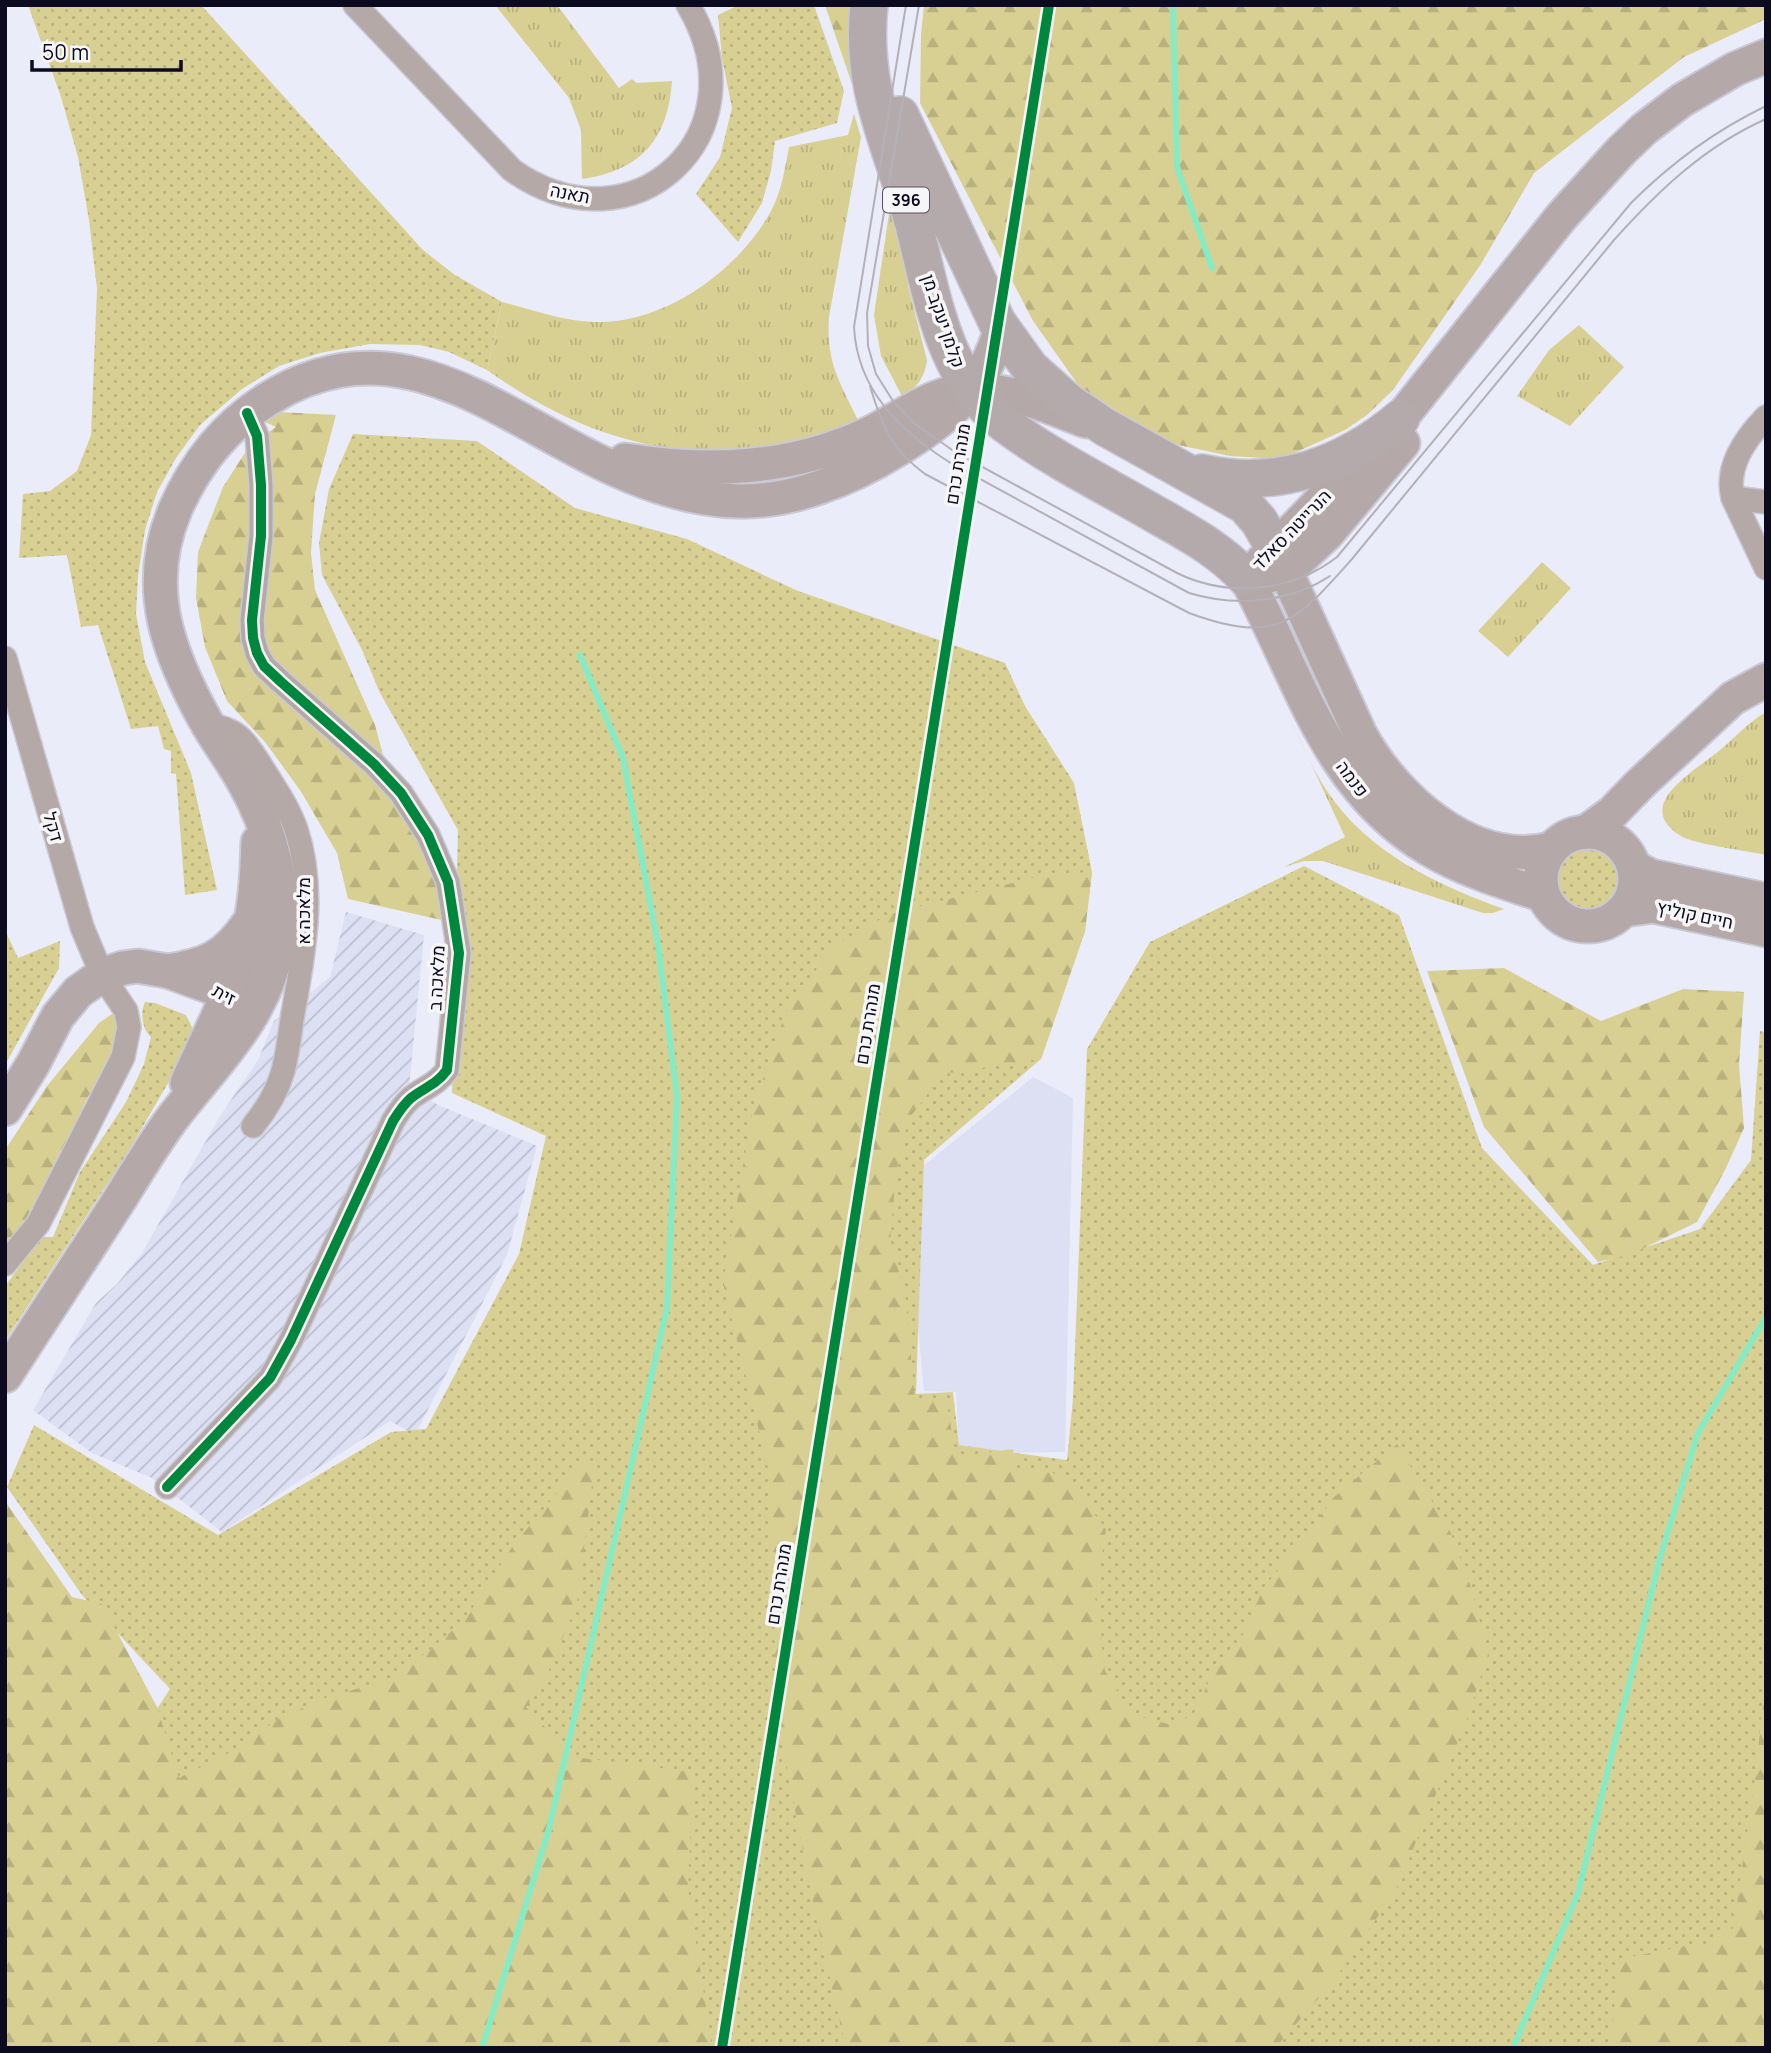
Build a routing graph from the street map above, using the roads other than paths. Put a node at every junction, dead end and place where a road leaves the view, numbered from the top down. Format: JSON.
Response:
{"nodes":[{"id":1,"x":355,"y":5,"type":"edge"},
{"id":2,"x":688,"y":5,"type":"edge"},
{"id":3,"x":869,"y":5,"type":"edge"},
{"id":4,"x":875,"y":5,"type":"edge"},
{"id":5,"x":1766,"y":56,"type":"edge"},
{"id":6,"x":1766,"y":75,"type":"edge"},
{"id":7,"x":1001,"y":328,"type":"junction"},
{"id":8,"x":970,"y":390,"type":"junction"},
{"id":9,"x":247,"y":413,"type":"junction"},
{"id":10,"x":1766,"y":417,"type":"edge"},
{"id":11,"x":1401,"y":418,"type":"junction"},
{"id":12,"x":1105,"y":427,"type":"junction"},
{"id":13,"x":1174,"y":465,"type":"junction"},
{"id":14,"x":1733,"y":498,"type":"junction"},
{"id":15,"x":1766,"y":502,"type":"edge"},
{"id":16,"x":1280,"y":559,"type":"junction"},
{"id":17,"x":1766,"y":568,"type":"edge"},
{"id":18,"x":1246,"y":578,"type":"junction"},
{"id":19,"x":5,"y":658,"type":"edge"},
{"id":20,"x":1766,"y":680,"type":"edge"},
{"id":21,"x":208,"y":725,"type":"junction"},
{"id":22,"x":1645,"y":779,"type":"junction"},
{"id":23,"x":258,"y":813,"type":"junction"},
{"id":24,"x":1586,"y":832,"type":"junction"},
{"id":25,"x":1551,"y":849,"type":"junction"},
{"id":26,"x":1630,"y":859,"type":"junction"},
{"id":27,"x":1543,"y":895,"type":"junction"},
{"id":28,"x":1766,"y":900,"type":"edge"},
{"id":29,"x":1624,"y":910,"type":"junction"},
{"id":30,"x":251,"y":919,"type":"junction"},
{"id":31,"x":1766,"y":930,"type":"edge"},
{"id":32,"x":167,"y":971,"type":"junction"},
{"id":33,"x":108,"y":983,"type":"junction"},
{"id":34,"x":233,"y":1006,"type":"junction"},
{"id":35,"x":5,"y":1109,"type":"edge"},
{"id":36,"x":253,"y":1126,"type":"dead end"},
{"id":37,"x":5,"y":1264,"type":"edge"},
{"id":38,"x":5,"y":1376,"type":"edge"},
{"id":39,"x":167,"y":1486,"type":"dead end"}],
"edges":[{"from":1,"to":2,"type":"street","name":"תאנה"},
{"from":3,"to":8,"type":"main road","name":"קלמן יעקב מן","number":"396"},
{"from":4,"to":7,"type":"main road","number":"396"},
{"from":5,"to":11,"type":"main road","name":"הנרייטה סאלד"},
{"from":6,"to":16,"type":"main road","name":"הנרייטה סאלד"},
{"from":7,"to":8,"type":"main road"},
{"from":7,"to":12,"type":"main road","number":"396"},
{"from":8,"to":9,"type":"main road"},
{"from":8,"to":12,"type":"main road"},
{"from":8,"to":18,"type":"main road","name":"קלמן יעקב מן","number":"396"},
{"from":9,"to":21,"type":"main road"},
{"from":9,"to":39,"type":"street","name":"מלאכה ב"},
{"from":10,"to":14,"type":"street"},
{"from":11,"to":13,"type":"main road"},
{"from":11,"to":16,"type":"main road","name":"הנרייטה סאלד"},
{"from":12,"to":13,"type":"main road","number":"396"},
{"from":13,"to":16,"type":"main road","number":"396"},
{"from":14,"to":15,"type":"street"},
{"from":14,"to":17,"type":"street"},
{"from":16,"to":18,"type":"main road","name":"הנרייטה סאלד"},
{"from":16,"to":25,"type":"main road","name":"פנמה"},
{"from":18,"to":27,"type":"main road","name":"פנמה"},
{"from":19,"to":33,"type":"street","name":"דקל"},
{"from":20,"to":22,"type":"main road"},
{"from":21,"to":23,"type":"main road"},
{"from":21,"to":36,"type":"street","name":"מלאכה א"},
{"from":22,"to":24,"type":"main road"},
{"from":22,"to":26,"type":"main road"},
{"from":23,"to":30,"type":"main road"},
{"from":23,"to":34,"type":"main road"},
{"from":24,"to":25,"type":"main road"},
{"from":24,"to":26,"type":"main road"},
{"from":25,"to":27,"type":"main road"},
{"from":26,"to":28,"type":"main road","name":"חיים קוליץ"},
{"from":26,"to":29,"type":"main road"},
{"from":27,"to":29,"type":"main road"},
{"from":29,"to":31,"type":"main road","name":"חיים קוליץ"},
{"from":30,"to":32,"type":"main road"},
{"from":30,"to":34,"type":"main road"},
{"from":32,"to":33,"type":"main road","name":"זית"},
{"from":32,"to":34,"type":"main road","name":"זית"},
{"from":33,"to":34,"type":"main road","name":"זית"},
{"from":33,"to":35,"type":"main road","name":"זית"},
{"from":33,"to":37,"type":"street","name":"דקל"},
{"from":34,"to":38,"type":"main road"}]}
